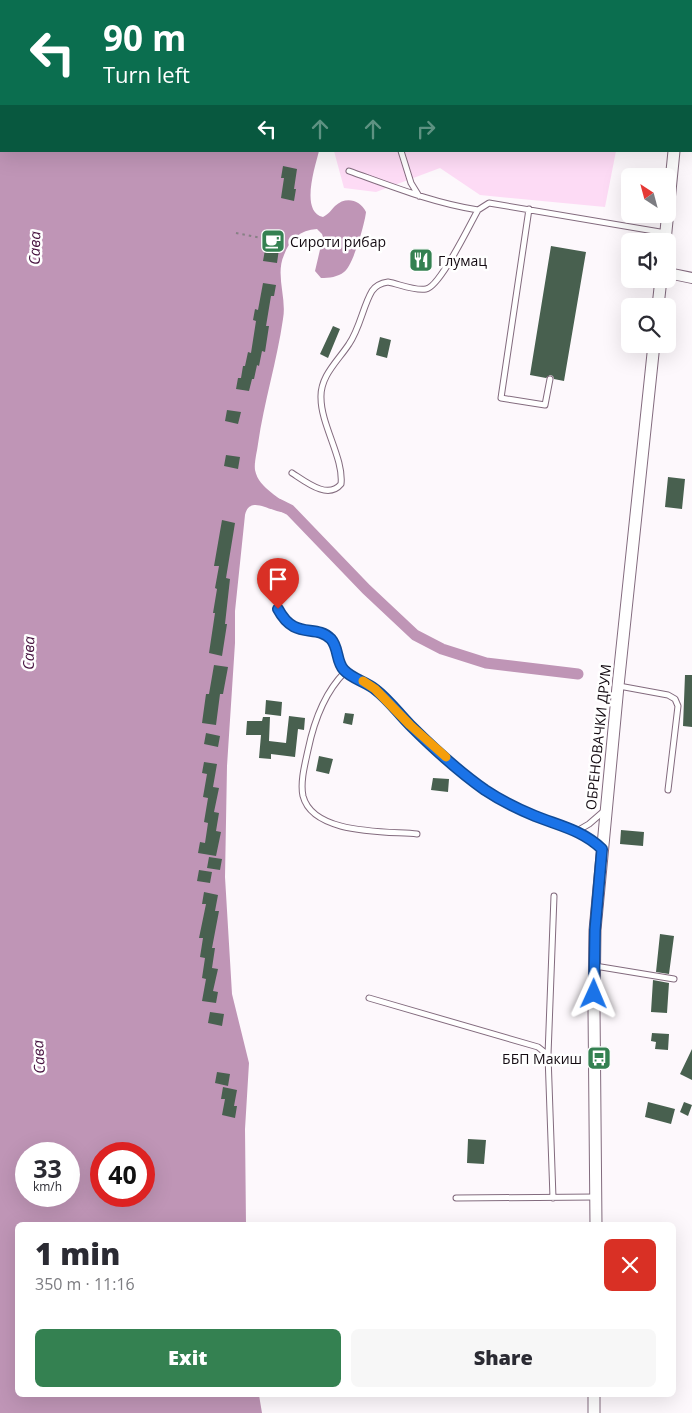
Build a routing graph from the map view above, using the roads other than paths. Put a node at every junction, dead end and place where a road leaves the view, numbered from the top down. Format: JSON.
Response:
{"nodes":[{"id":1,"x":401,"y":152,"type":"edge"},
{"id":2,"x":674,"y":152,"type":"edge"},
{"id":3,"x":349,"y":171,"type":"dead end"},
{"id":4,"x":419,"y":196,"type":"junction"},
{"id":5,"x":528,"y":209,"type":"junction"},
{"id":6,"x":478,"y":210,"type":"junction"},
{"id":7,"x":645,"y":233,"type":"edge"},
{"id":8,"x":665,"y":233,"type":"edge"},
{"id":9,"x":676,"y":275,"type":"edge"},
{"id":10,"x":692,"y":278,"type":"edge"},
{"id":11,"x":653,"y":353,"type":"edge"},
{"id":12,"x":550,"y":379,"type":"dead end"},
{"id":13,"x":292,"y":473,"type":"dead end"},
{"id":14,"x":279,"y":587,"type":"dead end"},
{"id":15,"x":346,"y":672,"type":"junction"},
{"id":16,"x":618,"y":686,"type":"junction"},
{"id":17,"x":668,"y":790,"type":"dead end"},
{"id":18,"x":606,"y":809,"type":"junction"},
{"id":19,"x":577,"y":831,"type":"junction"},
{"id":20,"x":417,"y":834,"type":"dead end"},
{"id":21,"x":602,"y":849,"type":"junction"},
{"id":22,"x":554,"y":896,"type":"dead end"},
{"id":23,"x":594,"y":966,"type":"junction"},
{"id":24,"x":674,"y":978,"type":"dead end"},
{"id":25,"x":369,"y":998,"type":"dead end"},
{"id":26,"x":548,"y":1055,"type":"junction"},
{"id":27,"x":596,"y":1197,"type":"junction"},
{"id":28,"x":456,"y":1198,"type":"dead end"},
{"id":29,"x":553,"y":1198,"type":"junction"},
{"id":30,"x":596,"y":1222,"type":"edge"},
{"id":31,"x":594,"y":1397,"type":"edge"},
{"id":32,"x":594,"y":1413,"type":"edge"}],
"edges":[{"from":1,"to":4,"type":"lane"},
{"from":2,"to":8,"type":"street"},
{"from":3,"to":4,"type":"lane"},
{"from":4,"to":6,"type":"lane"},
{"from":5,"to":6,"type":"lane"},
{"from":5,"to":7,"type":"lane"},
{"from":5,"to":12,"type":"lane"},
{"from":6,"to":13,"type":"lane"},
{"from":9,"to":10,"type":"street"},
{"from":11,"to":16,"type":"street","name":"ОБРЕНОВАЧКИ ДРУМ"},
{"from":14,"to":15,"type":"lane"},
{"from":15,"to":19,"type":"lane"},
{"from":15,"to":20,"type":"lane"},
{"from":16,"to":17,"type":"lane"},
{"from":16,"to":18,"type":"street","name":"ОБРЕНОВАЧКИ ДРУМ"},
{"from":18,"to":19,"type":"lane"},
{"from":18,"to":21,"type":"street","name":"ОБРЕНОВАЧКИ ДРУМ"},
{"from":19,"to":21,"type":"lane"},
{"from":21,"to":23,"type":"street","name":"ОБРЕНОВАЧКИ ДРУМ"},
{"from":22,"to":26,"type":"lane"},
{"from":23,"to":24,"type":"lane"},
{"from":23,"to":27,"type":"street","name":"ОБРЕНОВАЧКИ ДРУМ"},
{"from":25,"to":26,"type":"lane"},
{"from":26,"to":29,"type":"lane"},
{"from":27,"to":29,"type":"lane"},
{"from":27,"to":30,"type":"street","name":"ОБРЕНОВАЧКИ ДРУМ"},
{"from":28,"to":29,"type":"lane"},
{"from":31,"to":32,"type":"street"}]}
